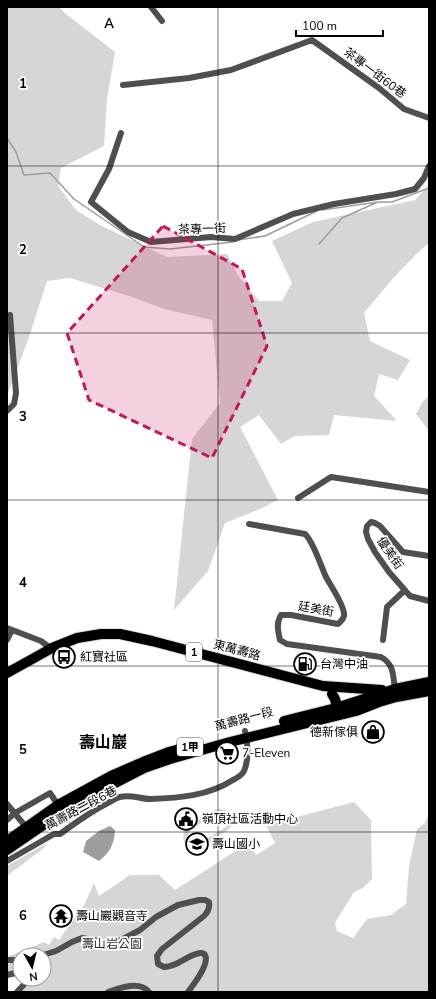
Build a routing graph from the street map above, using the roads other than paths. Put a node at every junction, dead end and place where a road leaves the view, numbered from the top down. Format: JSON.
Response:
{"nodes":[{"id":1,"x":151,"y":7,"type":"edge"},
{"id":2,"x":162,"y":21,"type":"dead end"},
{"id":3,"x":123,"y":85,"type":"dead end"},
{"id":4,"x":429,"y":118,"type":"edge"},
{"id":5,"x":121,"y":133,"type":"dead end"},
{"id":6,"x":429,"y":166,"type":"edge"},
{"id":7,"x":10,"y":316,"type":"dead end"},
{"id":8,"x":7,"y":411,"type":"edge"},
{"id":9,"x":429,"y":492,"type":"edge"},
{"id":10,"x":298,"y":498,"type":"dead end"},
{"id":11,"x":249,"y":524,"type":"dead end"},
{"id":12,"x":429,"y":556,"type":"edge"},
{"id":13,"x":405,"y":590,"type":"junction"},
{"id":14,"x":429,"y":601,"type":"edge"},
{"id":15,"x":10,"y":629,"type":"edge"},
{"id":16,"x":7,"y":640,"type":"edge"},
{"id":17,"x":383,"y":640,"type":"dead end"},
{"id":18,"x":54,"y":650,"type":"junction"},
{"id":19,"x":7,"y":673,"type":"edge"},
{"id":20,"x":7,"y":681,"type":"edge"},
{"id":21,"x":429,"y":682,"type":"edge"},
{"id":22,"x":429,"y":691,"type":"edge"},
{"id":23,"x":393,"y":692,"type":"junction"},
{"id":24,"x":332,"y":694,"type":"junction"},
{"id":25,"x":374,"y":699,"type":"junction"},
{"id":26,"x":336,"y":708,"type":"junction"},
{"id":27,"x":246,"y":734,"type":"junction"},
{"id":28,"x":7,"y":804,"type":"edge"},
{"id":29,"x":58,"y":805,"type":"junction"},
{"id":30,"x":15,"y":813,"type":"junction"},
{"id":31,"x":7,"y":820,"type":"edge"},
{"id":32,"x":26,"y":827,"type":"junction"},
{"id":33,"x":7,"y":841,"type":"edge"},
{"id":34,"x":7,"y":850,"type":"edge"},
{"id":35,"x":7,"y":861,"type":"edge"},
{"id":36,"x":52,"y":952,"type":"edge"},
{"id":37,"x":108,"y":992,"type":"edge"},
{"id":38,"x":149,"y":992,"type":"edge"},
{"id":39,"x":188,"y":992,"type":"edge"}],
"edges":[{"from":1,"to":2,"type":"street"},
{"from":3,"to":4,"type":"street","name":"茶專一街60巷"},
{"from":5,"to":6,"type":"street","name":"茶專一街"},
{"from":7,"to":8,"type":"street"},
{"from":9,"to":10,"type":"street"},
{"from":11,"to":23,"type":"street","name":"廷美街"},
{"from":12,"to":13,"type":"street","name":"優美街"},
{"from":13,"to":14,"type":"street","name":"優美街"},
{"from":13,"to":17,"type":"street"},
{"from":15,"to":16,"type":"street"},
{"from":15,"to":18,"type":"street"},
{"from":18,"to":19,"type":"main road","name":"東萬壽路","number":"1"},
{"from":18,"to":20,"type":"main road","name":"東萬壽路","number":"1"},
{"from":18,"to":23,"type":"main road","name":"東萬壽路","number":"1"},
{"from":18,"to":24,"type":"main road","name":"東萬壽路","number":"1"},
{"from":21,"to":23,"type":"main road","number":"1"},
{"from":22,"to":23,"type":"main road","number":"1"},
{"from":23,"to":25,"type":"main road","number":"1"},
{"from":24,"to":25,"type":"main road","name":"東萬壽路","number":"1"},
{"from":24,"to":26,"type":"main road"},
{"from":25,"to":26,"type":"main road","name":"萬壽路一段","number":"1甲"},
{"from":25,"to":27,"type":"main road","name":"萬壽路一段","number":"1甲"},
{"from":26,"to":27,"type":"main road","name":"萬壽路一段","number":"1甲"},
{"from":27,"to":29,"type":"main road","name":"萬壽路一段","number":"1甲"},
{"from":27,"to":34,"type":"main road","name":"萬壽路一段","number":"1甲"},
{"from":27,"to":35,"type":"street","name":"萬壽路二段6巷"},
{"from":28,"to":30,"type":"street"},
{"from":29,"to":30,"type":"street"},
{"from":29,"to":32,"type":"main road","name":"萬壽路一段","number":"1甲"},
{"from":30,"to":31,"type":"street"},
{"from":30,"to":32,"type":"street"},
{"from":32,"to":33,"type":"main road","name":"萬壽路一段","number":"1甲"},
{"from":36,"to":39,"type":"street"},
{"from":37,"to":38,"type":"street"}]}
